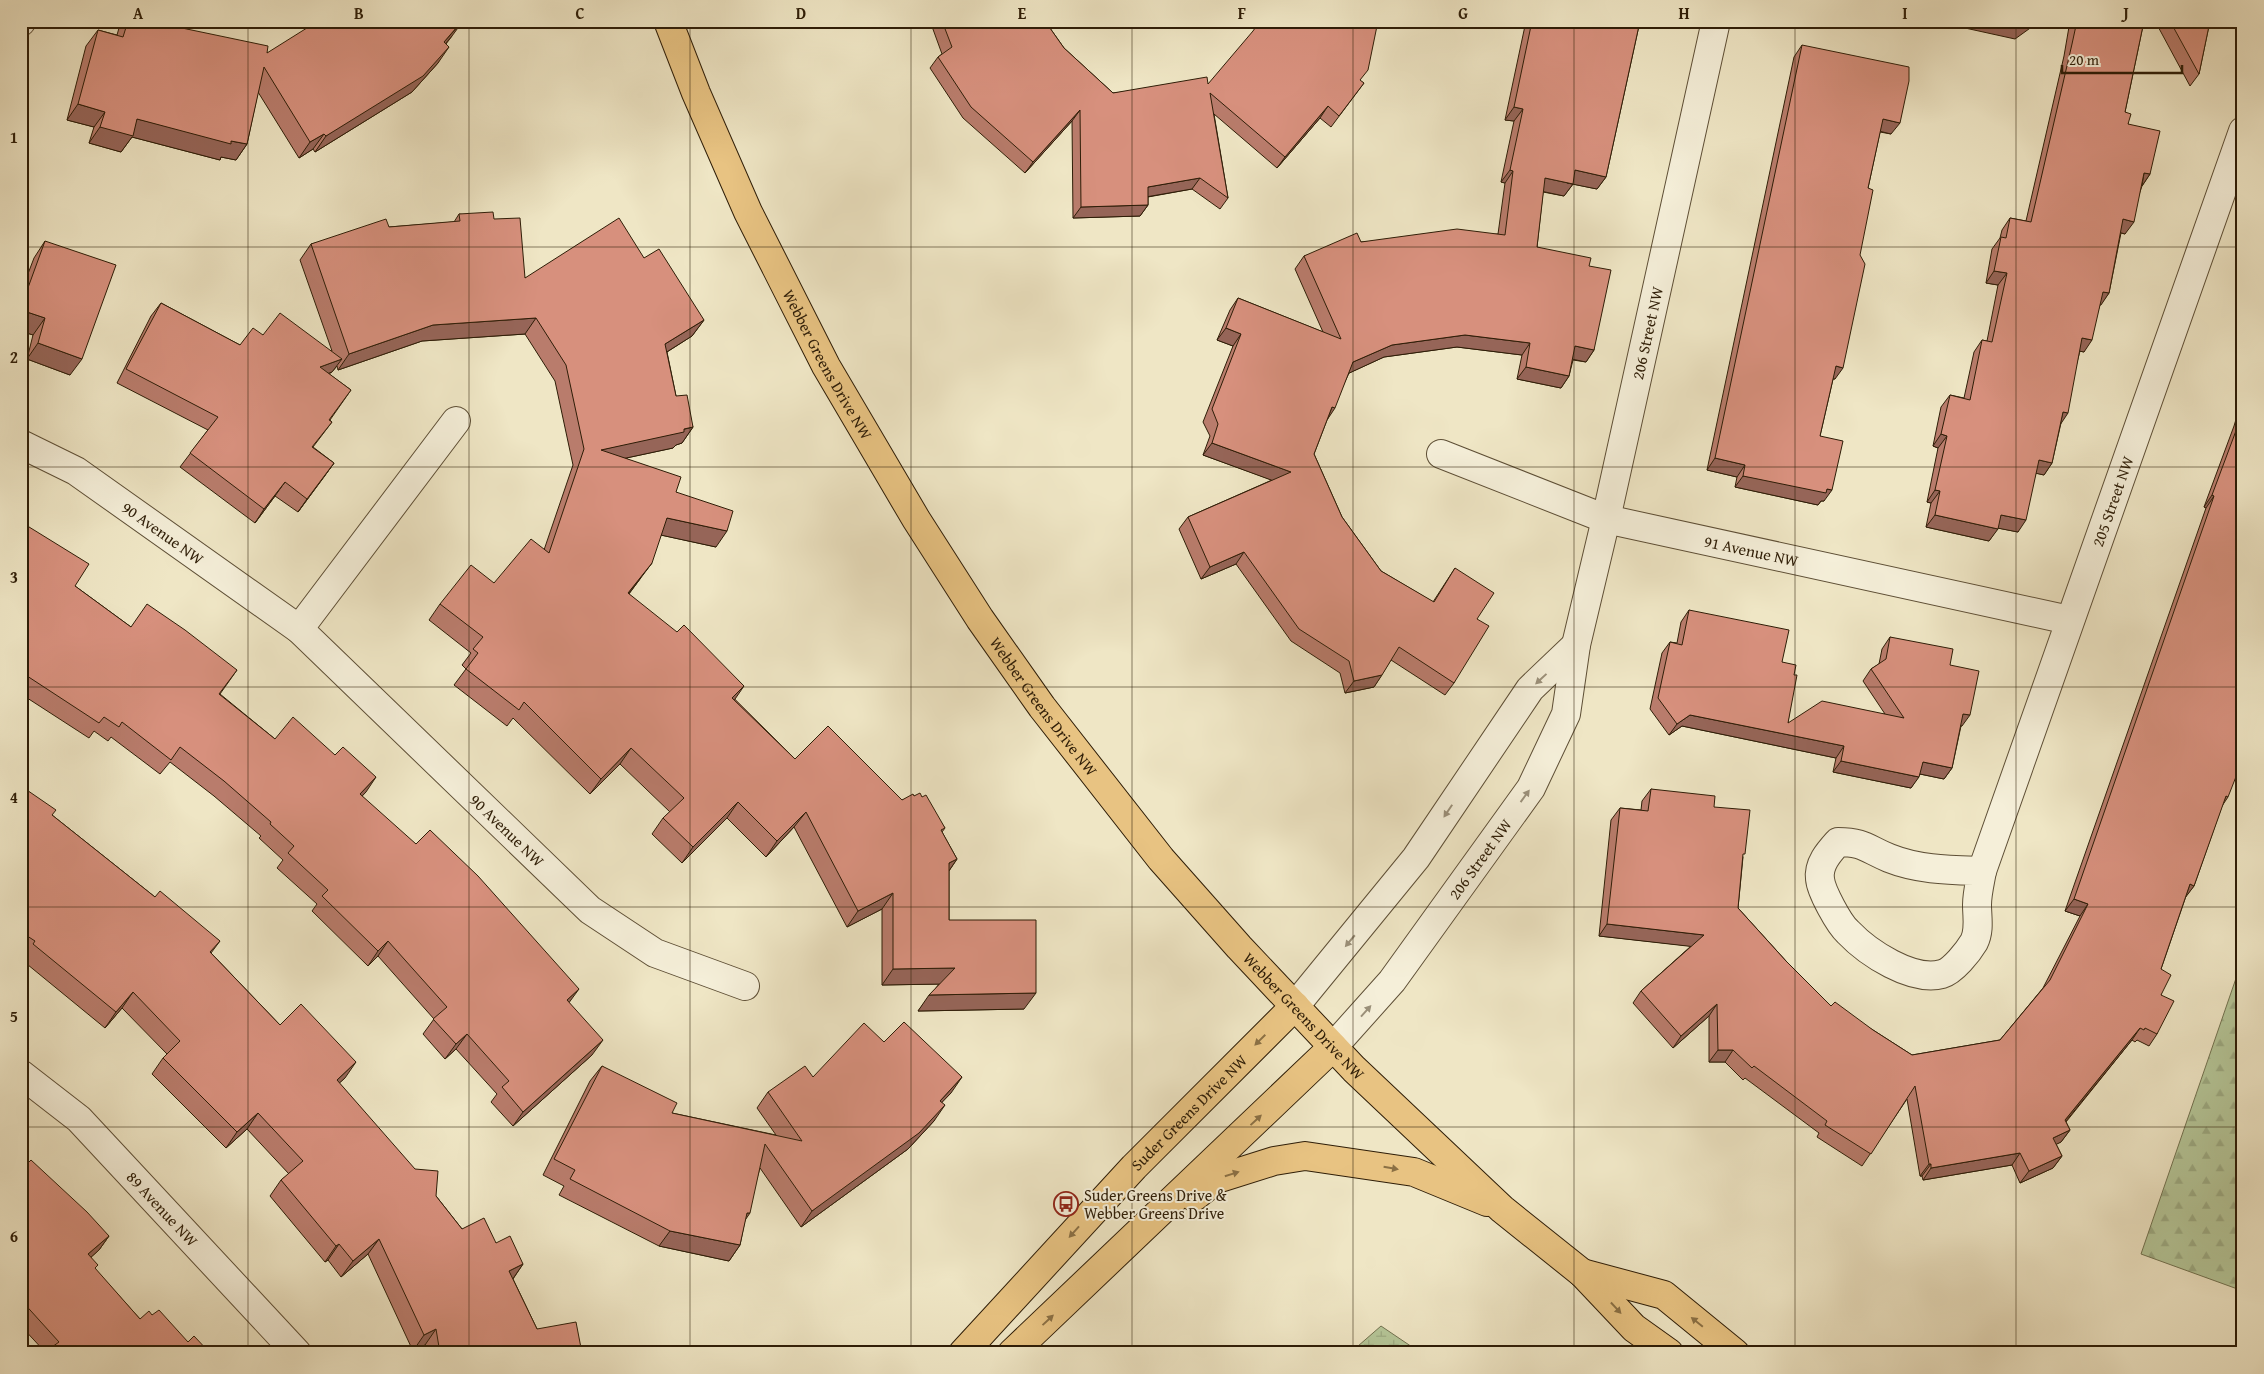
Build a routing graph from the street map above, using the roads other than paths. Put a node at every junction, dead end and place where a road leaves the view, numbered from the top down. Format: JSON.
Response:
{"nodes":[{"id":1,"x":668,"y":21,"type":"edge"},
{"id":2,"x":1716,"y":21,"type":"edge"},
{"id":3,"x":2243,"y":131,"type":"edge"},
{"id":4,"x":456,"y":421,"type":"dead end"},
{"id":5,"x":21,"y":444,"type":"edge"},
{"id":6,"x":1441,"y":454,"type":"dead end"},
{"id":7,"x":1606,"y":519,"type":"junction"},
{"id":8,"x":2070,"y":620,"type":"junction"},
{"id":9,"x":299,"y":629,"type":"junction"},
{"id":10,"x":1576,"y":645,"type":"junction"},
{"id":11,"x":1982,"y":871,"type":"junction"},
{"id":12,"x":745,"y":986,"type":"dead end"},
{"id":13,"x":1295,"y":1006,"type":"junction"},
{"id":14,"x":1333,"y":1047,"type":"junction"},
{"id":15,"x":21,"y":1074,"type":"edge"},
{"id":16,"x":1502,"y":1209,"type":"junction"},
{"id":17,"x":1108,"y":1264,"type":"junction"},
{"id":18,"x":1582,"y":1273,"type":"junction"},
{"id":19,"x":297,"y":1353,"type":"edge"},
{"id":20,"x":963,"y":1353,"type":"edge"},
{"id":21,"x":1012,"y":1353,"type":"edge"},
{"id":22,"x":1669,"y":1353,"type":"edge"},
{"id":23,"x":1735,"y":1353,"type":"edge"}],
"edges":[{"from":1,"to":13,"type":"main road","name":"Webber Greens Drive NW"},
{"from":2,"to":7,"type":"street","name":"206 Street NW"},
{"from":3,"to":8,"type":"street","name":"205 Street NW"},
{"from":4,"to":9,"type":"street"},
{"from":5,"to":9,"type":"street","name":"90 Avenue NW"},
{"from":6,"to":7,"type":"street","name":"91 Avenue NW"},
{"from":7,"to":8,"type":"street","name":"91 Avenue NW"},
{"from":7,"to":10,"type":"street","name":"206 Street NW"},
{"from":8,"to":11,"type":"street","name":"205 Street NW"},
{"from":9,"to":12,"type":"street","name":"90 Avenue NW"},
{"from":10,"to":13,"type":"street","one_way":true},
{"from":14,"to":10,"type":"street","name":"206 Street NW","one_way":true},
{"from":11,"to":11,"type":"street","name":"205 Street NW"},
{"from":13,"to":14,"type":"main road","name":"Webber Greens Drive NW"},
{"from":13,"to":20,"type":"main road","name":"Suder Greens Drive NW","one_way":true},
{"from":14,"to":16,"type":"main road","name":"Webber Greens Drive NW"},
{"from":17,"to":14,"type":"main road","one_way":true},
{"from":15,"to":19,"type":"street","name":"89 Avenue NW"},
{"from":17,"to":16,"type":"main road","one_way":true},
{"from":16,"to":18,"type":"main road","name":"Webber Greens Drive NW"},
{"from":21,"to":17,"type":"main road","one_way":true},
{"from":18,"to":22,"type":"main road","name":"Webber Greens Drive NW","one_way":true},
{"from":23,"to":18,"type":"main road","name":"Webber Greens Drive NW","one_way":true}]}
